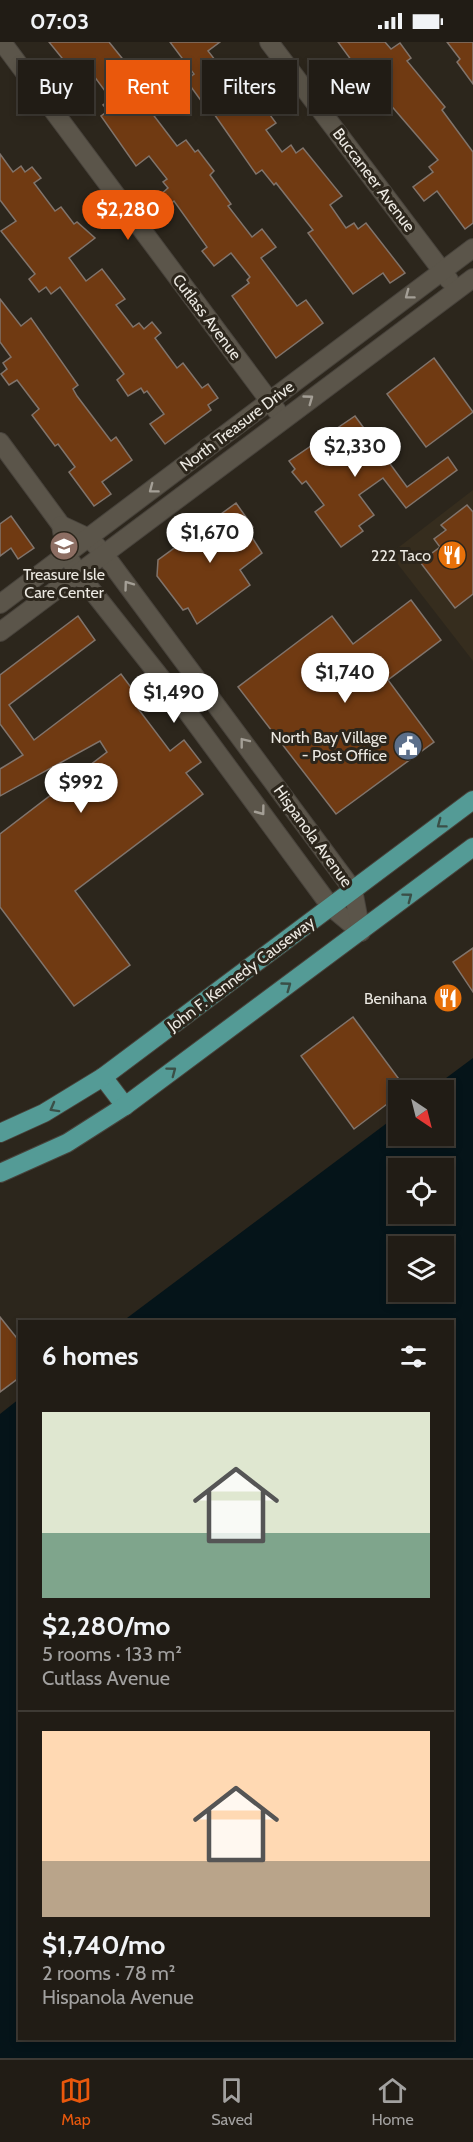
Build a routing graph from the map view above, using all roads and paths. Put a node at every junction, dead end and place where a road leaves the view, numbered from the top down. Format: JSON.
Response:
{"nodes":[{"id":1,"x":2,"y":42,"type":"edge"},
{"id":2,"x":269,"y":42,"type":"edge"},
{"id":3,"x":473,"y":248,"type":"edge"},
{"id":4,"x":442,"y":271,"type":"junction"},
{"id":5,"x":473,"y":278,"type":"edge"},
{"id":6,"x":457,"y":290,"type":"junction"},
{"id":7,"x":270,"y":401,"type":"junction"},
{"id":8,"x":283,"y":418,"type":"junction"},
{"id":9,"x":0,"y":442,"type":"edge"},
{"id":10,"x":61,"y":525,"type":"junction"},
{"id":11,"x":89,"y":538,"type":"junction"},
{"id":12,"x":66,"y":554,"type":"junction"},
{"id":13,"x":104,"y":554,"type":"junction"},
{"id":14,"x":79,"y":572,"type":"junction"},
{"id":15,"x":0,"y":604,"type":"edge"},
{"id":16,"x":0,"y":632,"type":"edge"},
{"id":17,"x":263,"y":767,"type":"junction"},
{"id":18,"x":241,"y":784,"type":"junction"},
{"id":19,"x":473,"y":800,"type":"edge"},
{"id":20,"x":473,"y":847,"type":"edge"},
{"id":21,"x":353,"y":890,"type":"junction"},
{"id":22,"x":331,"y":907,"type":"junction"},
{"id":23,"x":361,"y":932,"type":"junction"},
{"id":24,"x":103,"y":1077,"type":"junction"},
{"id":25,"x":126,"y":1106,"type":"junction"},
{"id":26,"x":0,"y":1132,"type":"edge"},
{"id":27,"x":0,"y":1173,"type":"edge"}],
"edges":[{"from":1,"to":7,"type":"street","name":"Cutlass Avenue"},
{"from":2,"to":4,"type":"street","name":"Buccaneer Avenue"},
{"from":3,"to":4,"type":"street","name":"North Treasure Drive"},
{"from":4,"to":6,"type":"street","name":"Buccaneer Avenue"},
{"from":4,"to":7,"type":"street","name":"North Treasure Drive","one_way":true},
{"from":5,"to":6,"type":"street","name":"North Treasure Drive"},
{"from":8,"to":6,"type":"street","name":"North Treasure Drive","one_way":true},
{"from":7,"to":8,"type":"street","name":"Cutlass Avenue"},
{"from":7,"to":11,"type":"street","name":"North Treasure Drive","one_way":true},
{"from":8,"to":13,"type":"street","name":"North Treasure Drive"},
{"from":9,"to":10,"type":"street","name":"Hispanola Avenue"},
{"from":10,"to":11,"type":"street","name":"Hispanola Avenue"},
{"from":10,"to":12,"type":"street","name":"Hispanola Avenue"},
{"from":11,"to":12,"type":"street","name":"North Treasure Drive"},
{"from":11,"to":13,"type":"street","name":"Hispanola Avenue"},
{"from":12,"to":14,"type":"street","name":"Hispanola Avenue"},
{"from":12,"to":15,"type":"street","name":"North Treasure Drive"},
{"from":13,"to":14,"type":"street","name":"North Treasure Drive"},
{"from":17,"to":13,"type":"street","name":"Hispanola Avenue","one_way":true},
{"from":14,"to":16,"type":"street","name":"North Treasure Drive"},
{"from":14,"to":18,"type":"street","name":"Hispanola Avenue"},
{"from":17,"to":18,"type":"street"},
{"from":17,"to":21,"type":"street","name":"Hispanola Avenue"},
{"from":18,"to":22,"type":"street","name":"Hispanola Avenue","one_way":true},
{"from":19,"to":21,"type":"main road","name":"John F. Kennedy Causeway","one_way":true},
{"from":23,"to":20,"type":"main road","one_way":true},
{"from":21,"to":22,"type":"main road","name":"John F. Kennedy Causeway"},
{"from":21,"to":23,"type":"street","name":"Hispanola Avenue"},
{"from":22,"to":23,"type":"street","name":"Hispanola Avenue"},
{"from":22,"to":24,"type":"main road","name":"John F. Kennedy Causeway"},
{"from":25,"to":23,"type":"main road","one_way":true},
{"from":24,"to":25,"type":"main road"},
{"from":24,"to":26,"type":"main road","name":"John F. Kennedy Causeway","one_way":true},
{"from":25,"to":27,"type":"main road"}]}
